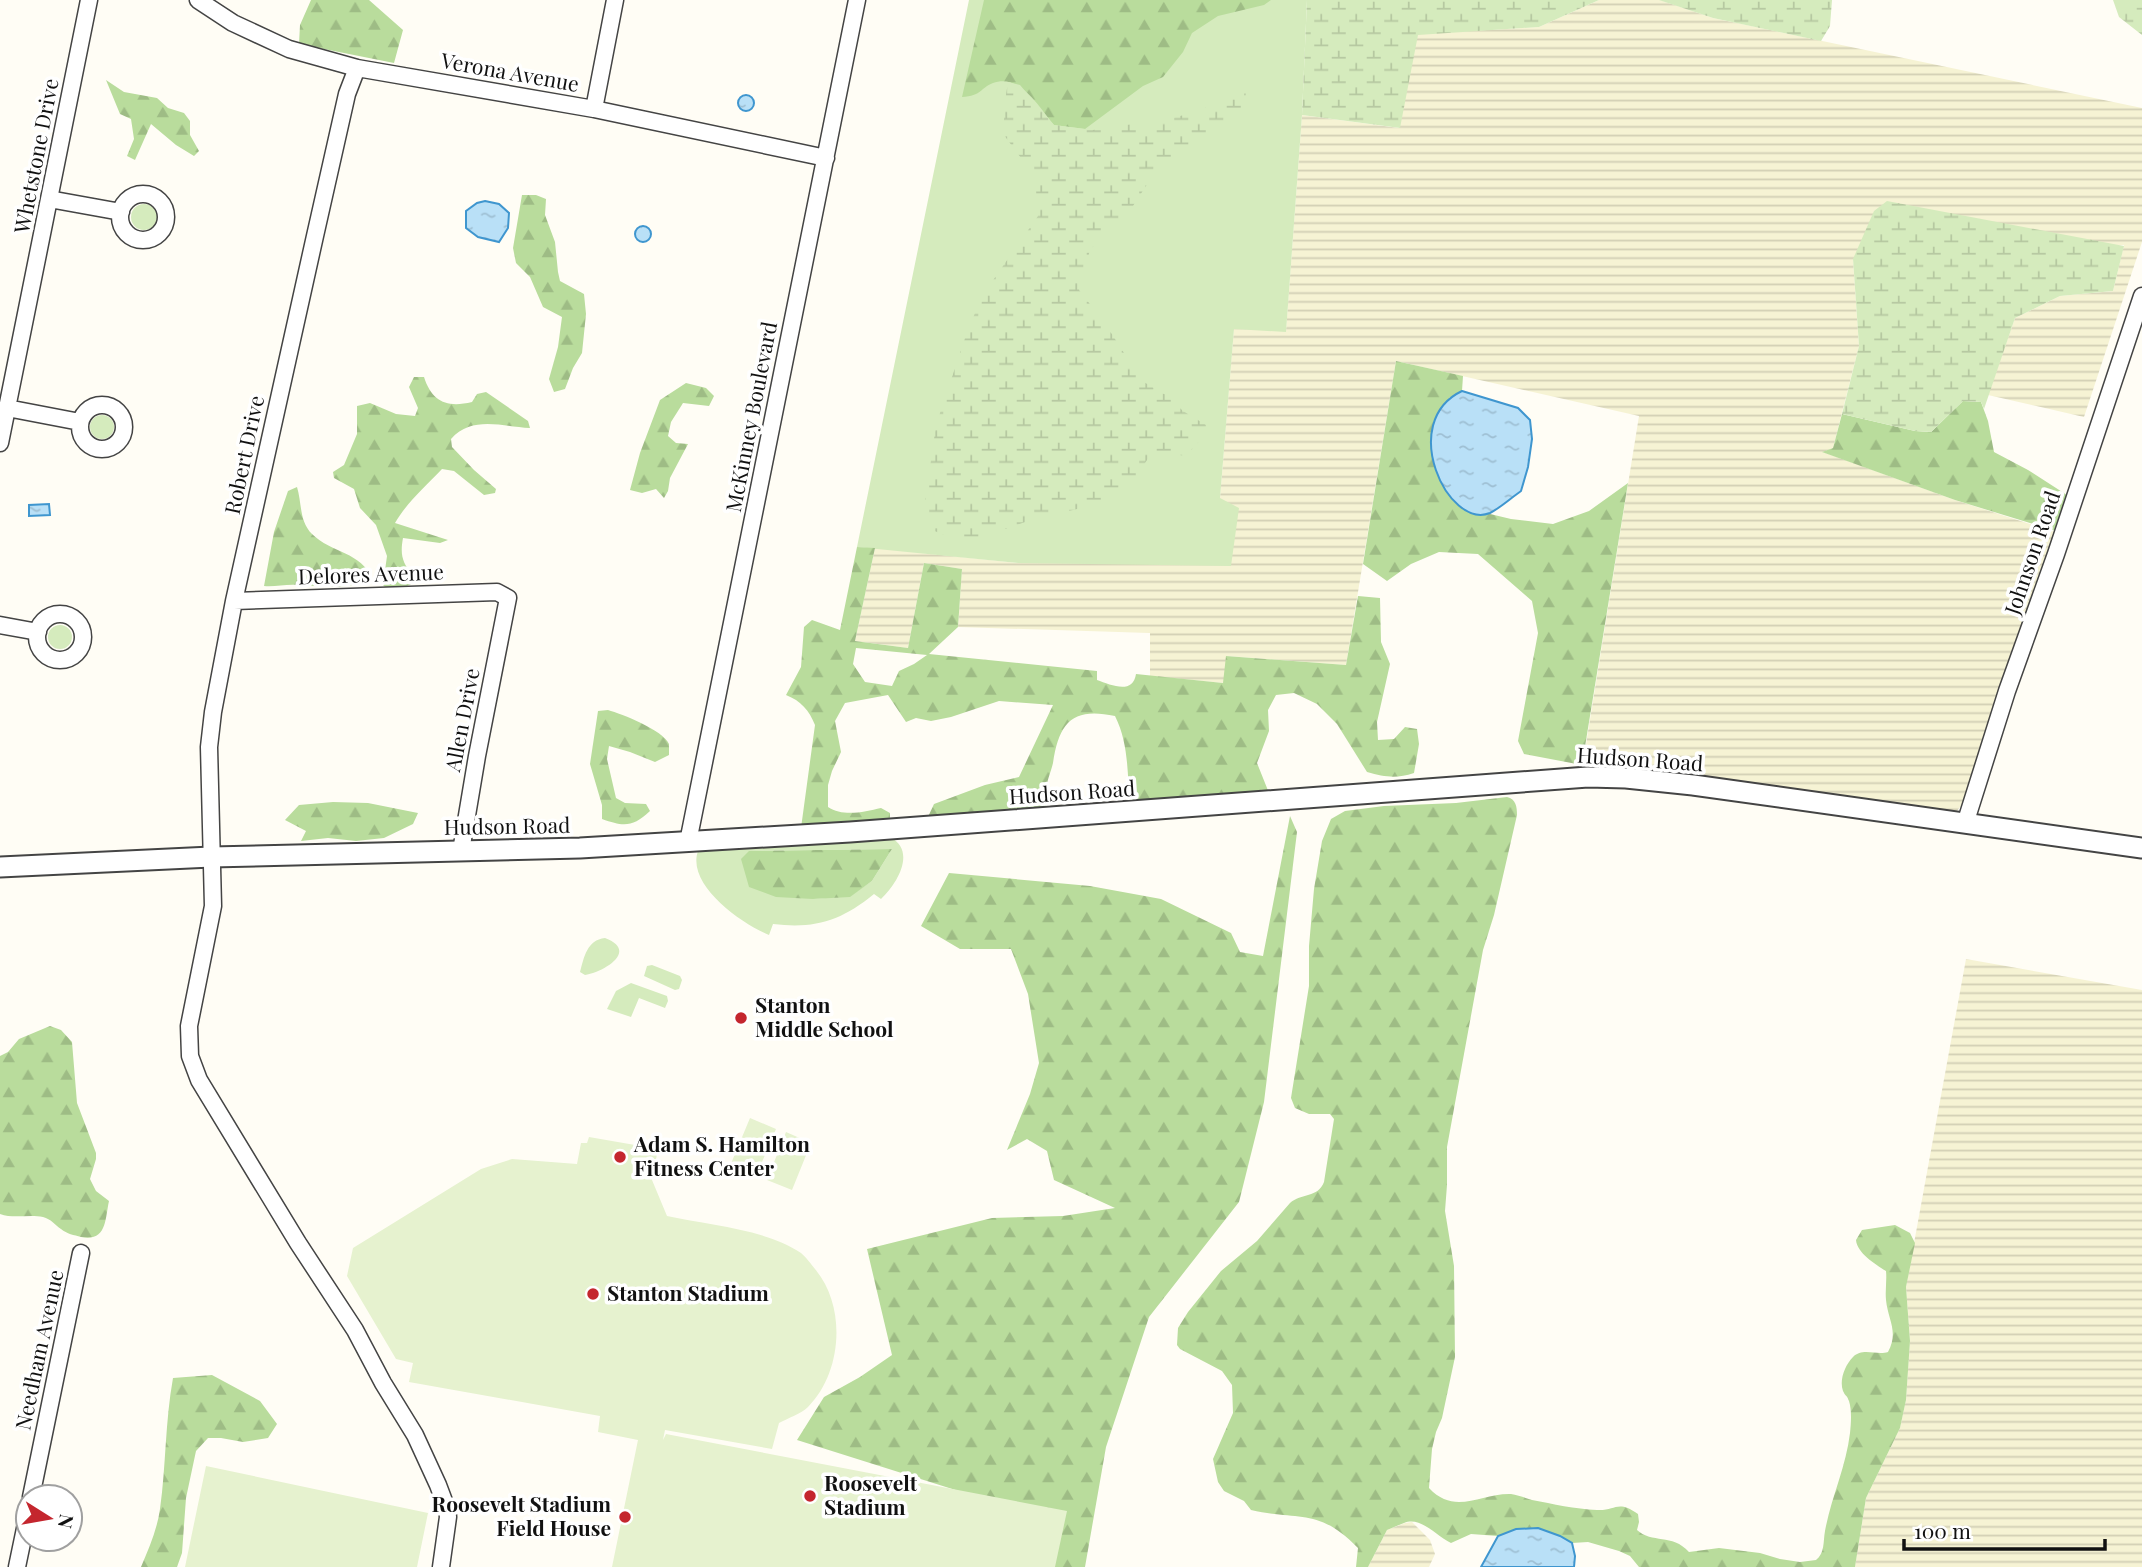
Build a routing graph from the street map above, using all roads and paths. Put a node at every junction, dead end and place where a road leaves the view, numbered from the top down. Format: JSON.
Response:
{"nodes":[{"id":1,"x":89,"y":0,"type":"edge"},
{"id":2,"x":198,"y":0,"type":"edge"},
{"id":3,"x":615,"y":0,"type":"edge"},
{"id":4,"x":857,"y":0,"type":"edge"},
{"id":5,"x":357,"y":68,"type":"junction"},
{"id":6,"x":594,"y":109,"type":"junction"},
{"id":7,"x":826,"y":158,"type":"junction"},
{"id":8,"x":50,"y":199,"type":"junction"},
{"id":9,"x":121,"y":212,"type":"dead end"},
{"id":10,"x":2142,"y":296,"type":"edge"},
{"id":11,"x":7,"y":408,"type":"junction"},
{"id":12,"x":80,"y":422,"type":"dead end"},
{"id":13,"x":0,"y":443,"type":"edge"},
{"id":14,"x":508,"y":598,"type":"joint"},
{"id":15,"x":234,"y":601,"type":"junction"},
{"id":16,"x":0,"y":625,"type":"edge"},
{"id":17,"x":38,"y":632,"type":"dead end"},
{"id":18,"x":1965,"y":824,"type":"junction"},
{"id":19,"x":688,"y":842,"type":"junction"},
{"id":20,"x":2142,"y":848,"type":"edge"},
{"id":21,"x":461,"y":851,"type":"junction"},
{"id":22,"x":211,"y":857,"type":"junction"},
{"id":23,"x":0,"y":867,"type":"edge"},
{"id":24,"x":81,"y":1253,"type":"dead end"},
{"id":25,"x":35,"y":1483,"type":"edge"},
{"id":26,"x":441,"y":1567,"type":"edge"}],
"edges":[{"from":1,"to":8,"type":"street","name":"Whetstone Drive"},
{"from":2,"to":5,"type":"street","name":"Verona Avenue"},
{"from":3,"to":6,"type":"street"},
{"from":4,"to":7,"type":"street","name":"McKinney Boulevard"},
{"from":5,"to":6,"type":"street","name":"Verona Avenue"},
{"from":5,"to":15,"type":"street","name":"Robert Drive"},
{"from":6,"to":7,"type":"street","name":"Verona Avenue"},
{"from":7,"to":19,"type":"street","name":"McKinney Boulevard"},
{"from":8,"to":9,"type":"street"},
{"from":8,"to":11,"type":"street","name":"Whetstone Drive"},
{"from":10,"to":18,"type":"street","name":"Johnson Road"},
{"from":11,"to":12,"type":"street"},
{"from":11,"to":13,"type":"street","name":"Whetstone Drive"},
{"from":14,"to":15,"type":"street","name":"Delores Avenue"},
{"from":14,"to":21,"type":"street","name":"Allen Drive"},
{"from":15,"to":22,"type":"street","name":"Robert Drive"},
{"from":16,"to":17,"type":"street"},
{"from":18,"to":19,"type":"street","name":"Hudson Road"},
{"from":18,"to":20,"type":"street","name":"Hudson Road"},
{"from":19,"to":21,"type":"street","name":"Hudson Road"},
{"from":21,"to":22,"type":"street","name":"Hudson Road"},
{"from":22,"to":23,"type":"street","name":"Hudson Road"},
{"from":22,"to":26,"type":"street","name":"Robert Drive"},
{"from":24,"to":25,"type":"street","name":"Needham Avenue"}]}
